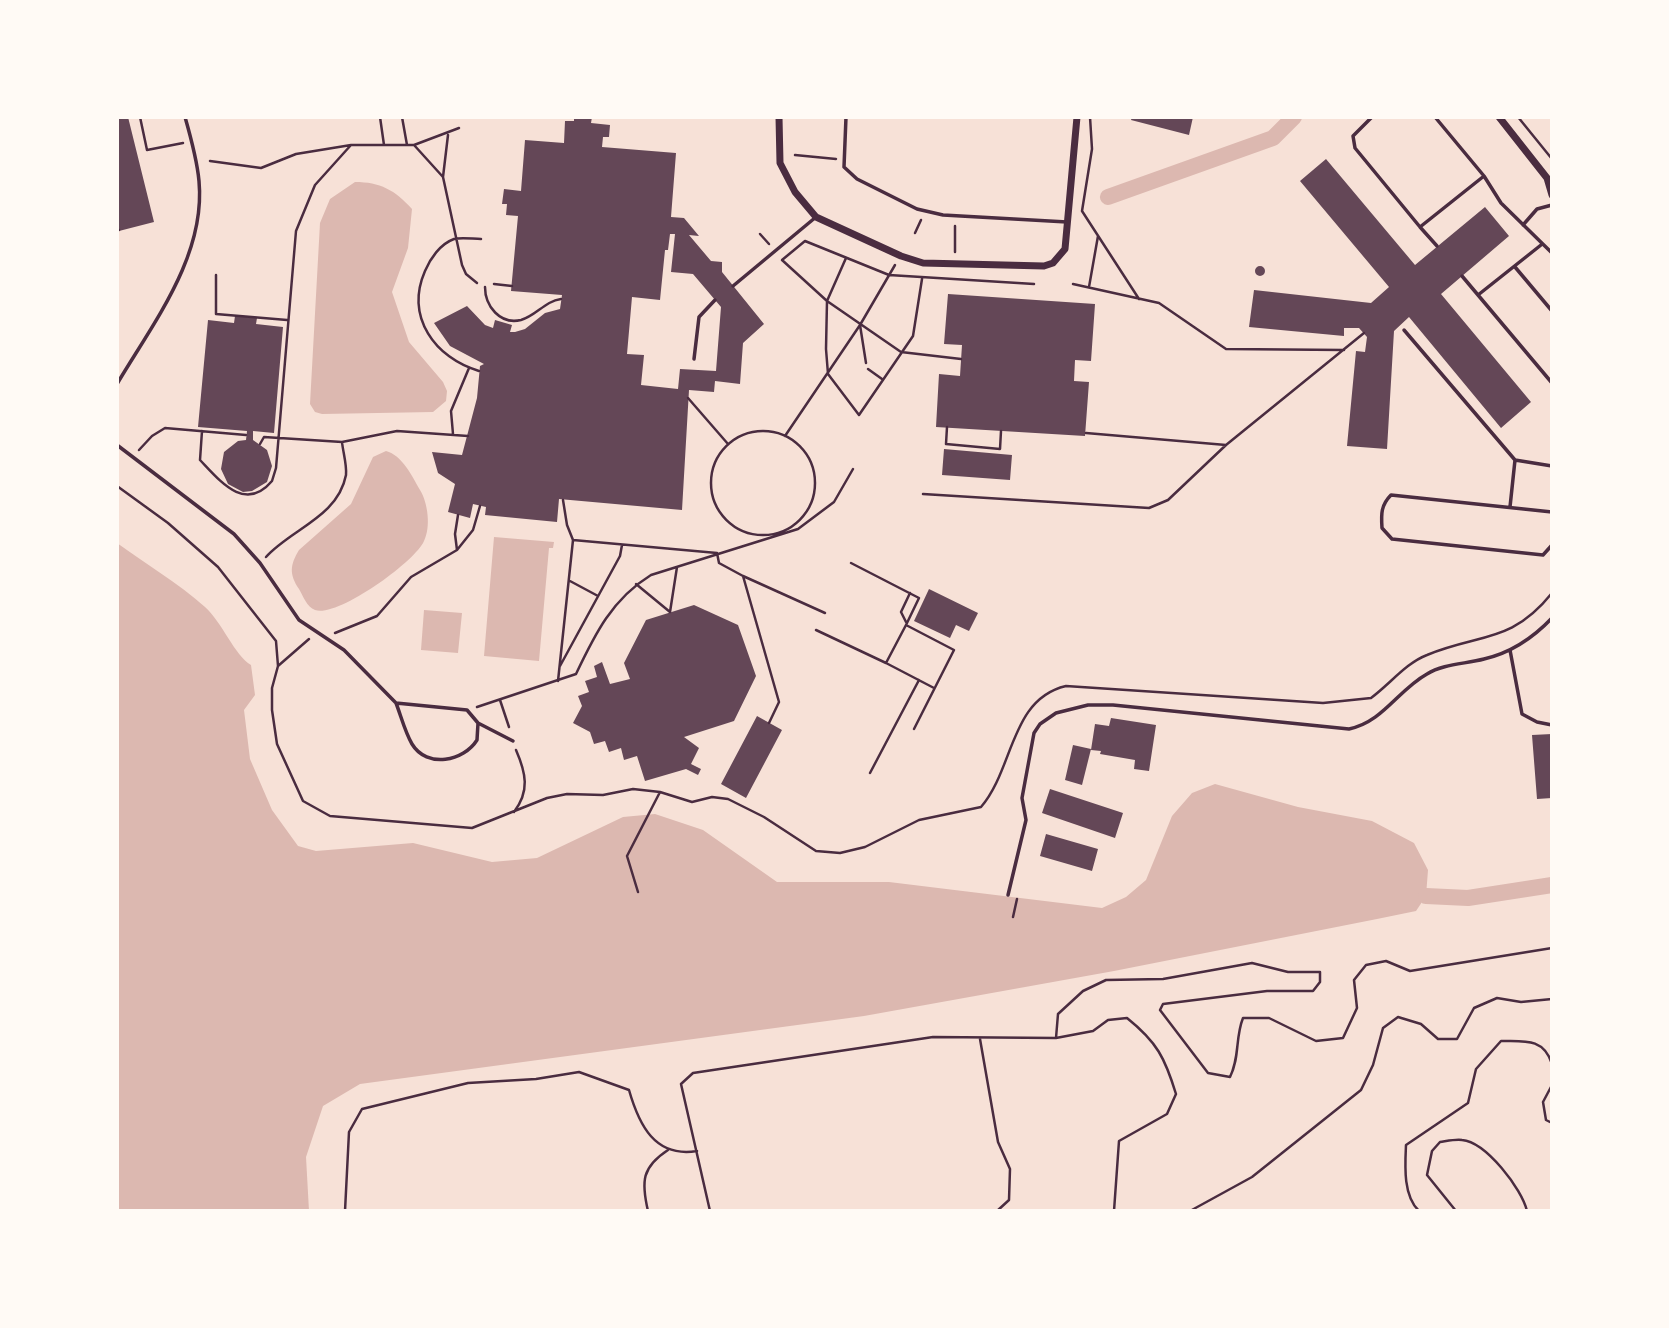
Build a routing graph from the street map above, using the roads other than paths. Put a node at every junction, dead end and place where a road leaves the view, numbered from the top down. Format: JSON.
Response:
{"nodes":[{"id":1,"x":186,"y":117,"type":"edge"},
{"id":2,"x":779,"y":117,"type":"edge"},
{"id":3,"x":846,"y":117,"type":"edge"},
{"id":4,"x":1077,"y":117,"type":"edge"},
{"id":5,"x":1372,"y":117,"type":"edge"},
{"id":6,"x":1435,"y":117,"type":"edge"},
{"id":7,"x":1499,"y":117,"type":"edge"},
{"id":8,"x":1484,"y":176,"type":"junction"},
{"id":9,"x":1552,"y":195,"type":"edge"},
{"id":10,"x":1552,"y":205,"type":"edge"},
{"id":11,"x":816,"y":217,"type":"junction"},
{"id":12,"x":1069,"y":222,"type":"junction"},
{"id":13,"x":1523,"y":225,"type":"junction"},
{"id":14,"x":1420,"y":227,"type":"junction"},
{"id":15,"x":1541,"y":244,"type":"junction"},
{"id":16,"x":1437,"y":246,"type":"dead end"},
{"id":17,"x":1552,"y":253,"type":"edge"},
{"id":18,"x":1515,"y":267,"type":"junction"},
{"id":19,"x":1462,"y":276,"type":"dead end"},
{"id":20,"x":733,"y":286,"type":"dead end"},
{"id":21,"x":1478,"y":295,"type":"junction"},
{"id":22,"x":715,"y":300,"type":"dead end"},
{"id":23,"x":1552,"y":311,"type":"edge"},
{"id":24,"x":1404,"y":330,"type":"dead end"},
{"id":25,"x":694,"y":359,"type":"dead end"},
{"id":26,"x":1552,"y":383,"type":"edge"},
{"id":27,"x":117,"y":384,"type":"edge"},
{"id":28,"x":117,"y":445,"type":"edge"},
{"id":29,"x":1516,"y":460,"type":"junction"},
{"id":30,"x":1552,"y":466,"type":"edge"},
{"id":31,"x":1510,"y":508,"type":"junction"},
{"id":32,"x":1552,"y":512,"type":"edge"},
{"id":33,"x":1552,"y":545,"type":"edge"},
{"id":34,"x":1552,"y":618,"type":"edge"},
{"id":35,"x":1510,"y":650,"type":"junction"},
{"id":36,"x":396,"y":703,"type":"junction"},
{"id":37,"x":478,"y":723,"type":"junction"},
{"id":38,"x":1552,"y":724,"type":"edge"},
{"id":39,"x":513,"y":741,"type":"road end"},
{"id":40,"x":1008,"y":895,"type":"dead end"}],
"edges":[{"from":1,"to":27,"type":"lane"},
{"from":2,"to":11,"type":"street"},
{"from":3,"to":12,"type":"lane"},
{"from":4,"to":12,"type":"street"},
{"from":5,"to":14,"type":"lane"},
{"from":6,"to":8,"type":"lane"},
{"from":7,"to":9,"type":"street"},
{"from":8,"to":13,"type":"lane"},
{"from":8,"to":14,"type":"lane"},
{"from":10,"to":13,"type":"lane"},
{"from":11,"to":12,"type":"street"},
{"from":11,"to":20,"type":"lane"},
{"from":13,"to":15,"type":"lane"},
{"from":14,"to":16,"type":"lane"},
{"from":15,"to":17,"type":"lane"},
{"from":15,"to":18,"type":"lane"},
{"from":18,"to":21,"type":"lane"},
{"from":18,"to":23,"type":"lane"},
{"from":19,"to":21,"type":"lane"},
{"from":21,"to":26,"type":"lane"},
{"from":22,"to":25,"type":"lane"},
{"from":24,"to":29,"type":"lane"},
{"from":28,"to":36,"type":"lane"},
{"from":29,"to":30,"type":"lane"},
{"from":29,"to":31,"type":"lane"},
{"from":31,"to":32,"type":"lane"},
{"from":31,"to":33,"type":"lane"},
{"from":34,"to":35,"type":"lane"},
{"from":35,"to":38,"type":"lane"},
{"from":35,"to":40,"type":"lane"},
{"from":36,"to":37,"type":"lane"},
{"from":36,"to":37,"type":"lane"},
{"from":37,"to":39,"type":"lane"}]}
